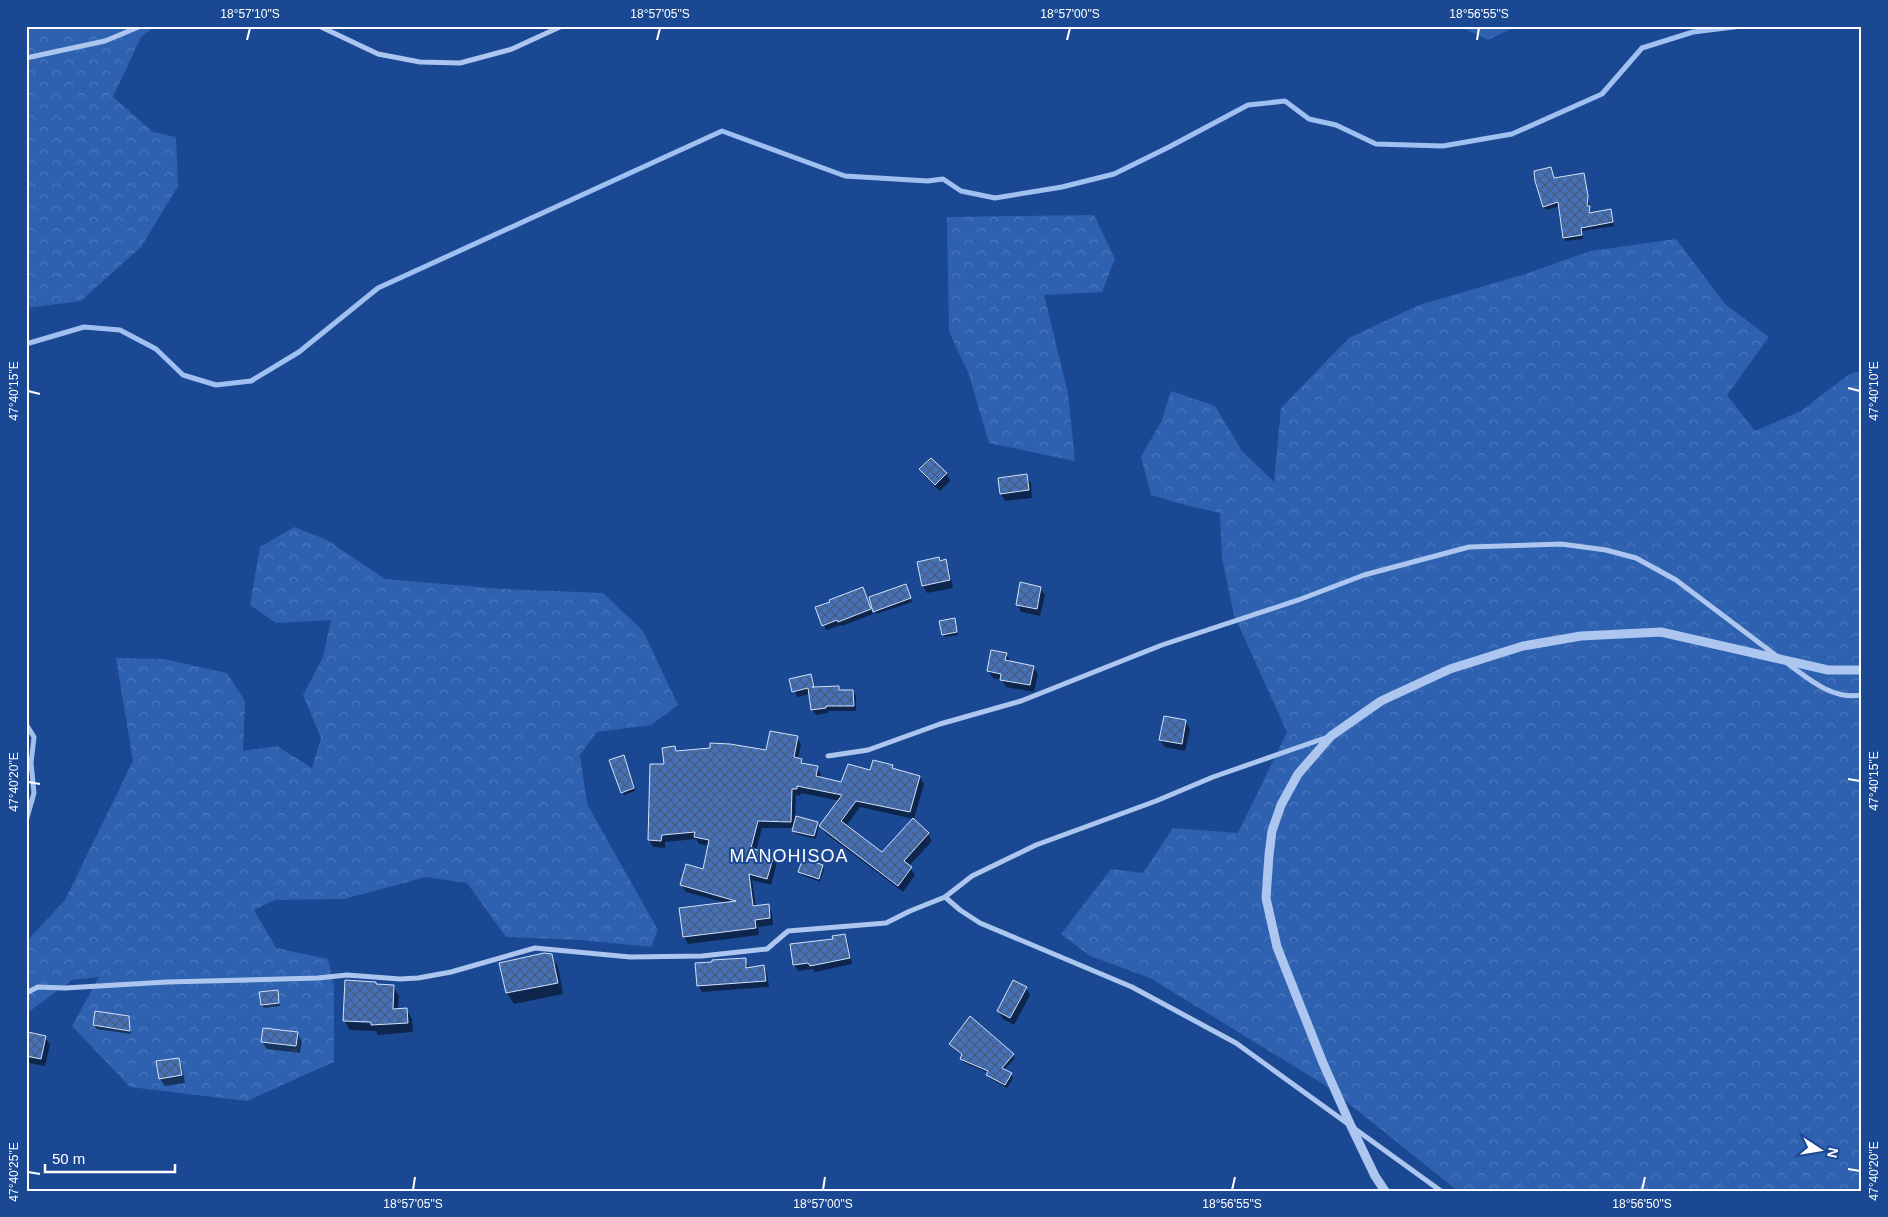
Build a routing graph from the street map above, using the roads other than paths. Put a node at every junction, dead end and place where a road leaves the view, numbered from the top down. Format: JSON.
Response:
{"nodes":[{"id":1,"x":141,"y":26,"type":"edge"},
{"id":2,"x":319,"y":26,"type":"edge"},
{"id":3,"x":562,"y":26,"type":"edge"},
{"id":4,"x":26,"y":58,"type":"edge"},
{"id":5,"x":1784,"y":661,"type":"junction"},
{"id":6,"x":1862,"y":670,"type":"edge"},
{"id":7,"x":1862,"y":695,"type":"edge"},
{"id":8,"x":1331,"y":736,"type":"junction"},
{"id":9,"x":828,"y":756,"type":"dead end"},
{"id":10,"x":945,"y":896,"type":"junction"},
{"id":11,"x":26,"y":992,"type":"edge"},
{"id":12,"x":1351,"y":1126,"type":"junction"},
{"id":13,"x":1384,"y":1191,"type":"edge"},
{"id":14,"x":1441,"y":1191,"type":"edge"}],
"edges":[{"from":1,"to":4,"type":"street"},
{"from":2,"to":3,"type":"street"},
{"from":5,"to":6,"type":"street"},
{"from":5,"to":7,"type":"street"},
{"from":5,"to":8,"type":"street"},
{"from":5,"to":9,"type":"street"},
{"from":8,"to":10,"type":"street"},
{"from":8,"to":12,"type":"street"},
{"from":10,"to":11,"type":"street"},
{"from":10,"to":12,"type":"street"},
{"from":12,"to":13,"type":"street"},
{"from":12,"to":14,"type":"street"}]}
